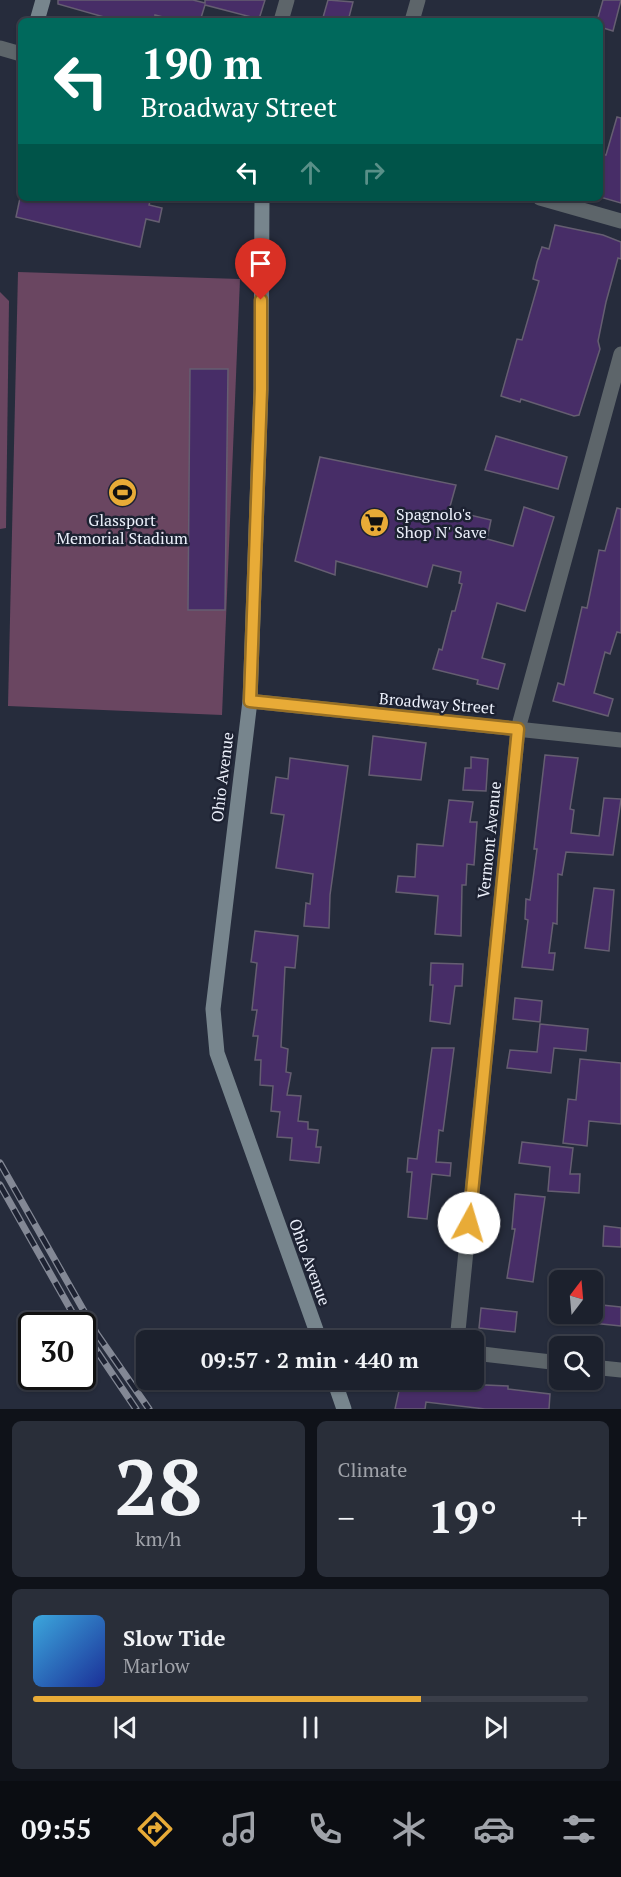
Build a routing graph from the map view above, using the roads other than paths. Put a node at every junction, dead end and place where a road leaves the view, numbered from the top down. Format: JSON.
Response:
{"nodes":[{"id":1,"x":43,"y":0,"type":"edge"},
{"id":2,"x":287,"y":0,"type":"edge"},
{"id":3,"x":418,"y":0,"type":"edge"},
{"id":4,"x":38,"y":18,"type":"edge"},
{"id":5,"x":282,"y":18,"type":"edge"},
{"id":6,"x":413,"y":18,"type":"edge"},
{"id":7,"x":0,"y":48,"type":"edge"},
{"id":8,"x":18,"y":53,"type":"edge"},
{"id":9,"x":262,"y":201,"type":"edge"},
{"id":10,"x":551,"y":201,"type":"edge"},
{"id":11,"x":621,"y":221,"type":"edge"},
{"id":12,"x":621,"y":354,"type":"edge"},
{"id":13,"x":250,"y":701,"type":"junction"},
{"id":14,"x":518,"y":729,"type":"junction"},
{"id":15,"x":621,"y":740,"type":"edge"},
{"id":16,"x":316,"y":1330,"type":"edge"},
{"id":17,"x":458,"y":1330,"type":"edge"},
{"id":18,"x":484,"y":1354,"type":"edge"},
{"id":19,"x":549,"y":1362,"type":"edge"},
{"id":20,"x":603,"y":1368,"type":"edge"},
{"id":21,"x":621,"y":1370,"type":"edge"},
{"id":22,"x":338,"y":1390,"type":"edge"},
{"id":23,"x":345,"y":1409,"type":"edge"}],
"edges":[{"from":1,"to":4,"type":"main road"},
{"from":2,"to":5,"type":"street"},
{"from":3,"to":6,"type":"street"},
{"from":7,"to":8,"type":"street"},
{"from":9,"to":13,"type":"main road","name":"Ohio Avenue"},
{"from":10,"to":11,"type":"street"},
{"from":12,"to":14,"type":"street","name":"Vermont Avenue"},
{"from":13,"to":14,"type":"street","name":"Broadway Street"},
{"from":13,"to":16,"type":"main road","name":"Ohio Avenue"},
{"from":14,"to":15,"type":"street","name":"Broadway Street"},
{"from":14,"to":17,"type":"street","name":"Vermont Avenue"},
{"from":18,"to":19,"type":"street"},
{"from":20,"to":21,"type":"street"},
{"from":22,"to":23,"type":"main road"}]}
